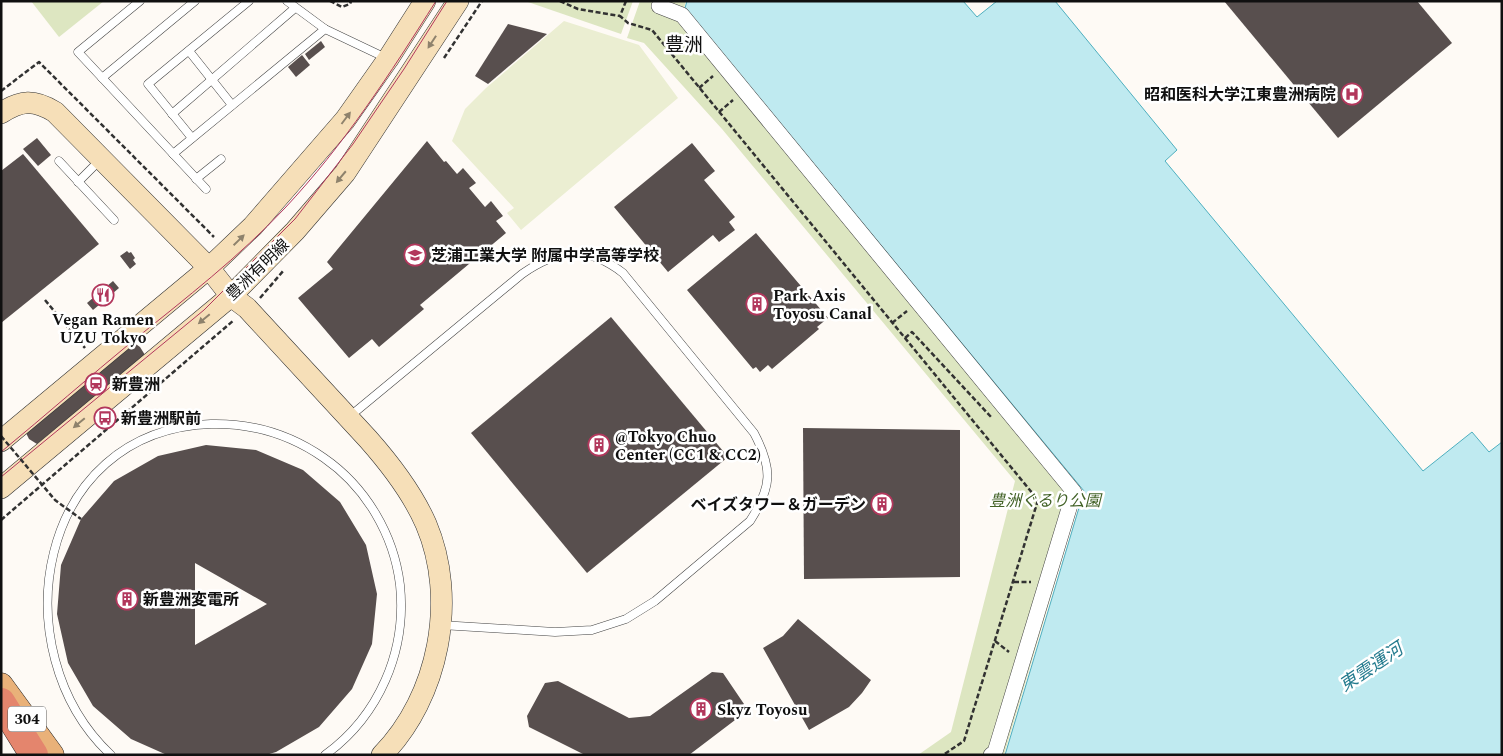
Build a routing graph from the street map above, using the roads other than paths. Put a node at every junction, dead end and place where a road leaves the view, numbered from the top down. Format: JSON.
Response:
{"nodes":[{"id":1,"x":140,"y":1,"type":"edge"},
{"id":2,"x":195,"y":1,"type":"edge"},
{"id":3,"x":250,"y":1,"type":"edge"},
{"id":4,"x":287,"y":1,"type":"edge"},
{"id":5,"x":425,"y":1,"type":"edge"},
{"id":6,"x":458,"y":1,"type":"edge"},
{"id":7,"x":662,"y":1,"type":"edge"},
{"id":8,"x":295,"y":8,"type":"junction"},
{"id":9,"x":325,"y":29,"type":"junction"},
{"id":10,"x":189,"y":51,"type":"junction"},
{"id":11,"x":388,"y":59,"type":"junction"},
{"id":12,"x":102,"y":78,"type":"junction"},
{"id":13,"x":212,"y":80,"type":"junction"},
{"id":14,"x":232,"y":105,"type":"junction"},
{"id":15,"x":1,"y":113,"type":"edge"},
{"id":16,"x":172,"y":114,"type":"junction"},
{"id":17,"x":192,"y":138,"type":"junction"},
{"id":18,"x":173,"y":154,"type":"junction"},
{"id":19,"x":101,"y":159,"type":"junction"},
{"id":20,"x":221,"y":159,"type":"dead end"},
{"id":21,"x":59,"y":162,"type":"dead end"},
{"id":22,"x":196,"y":179,"type":"junction"},
{"id":23,"x":78,"y":182,"type":"junction"},
{"id":24,"x":206,"y":189,"type":"dead end"},
{"id":25,"x":114,"y":220,"type":"dead end"},
{"id":26,"x":209,"y":268,"type":"junction"},
{"id":27,"x":231,"y":296,"type":"junction"},
{"id":28,"x":349,"y":417,"type":"junction"},
{"id":29,"x":1,"y":441,"type":"edge"},
{"id":30,"x":1,"y":488,"type":"edge"},
{"id":31,"x":60,"y":514,"type":"dead end"},
{"id":32,"x":441,"y":625,"type":"junction"},
{"id":33,"x":1,"y":685,"type":"edge"},
{"id":34,"x":1,"y":702,"type":"edge"},
{"id":35,"x":67,"y":710,"type":"dead end"},
{"id":36,"x":34,"y":755,"type":"edge"},
{"id":37,"x":52,"y":755,"type":"edge"},
{"id":38,"x":111,"y":755,"type":"edge"},
{"id":39,"x":325,"y":755,"type":"edge"},
{"id":40,"x":382,"y":755,"type":"edge"},
{"id":41,"x":991,"y":755,"type":"edge"}],
"edges":[{"from":1,"to":12,"type":"lane"},
{"from":2,"to":12,"type":"lane"},
{"from":3,"to":10,"type":"lane"},
{"from":4,"to":8,"type":"lane"},
{"from":5,"to":11,"type":"main road","name":"豊洲有明線"},
{"from":6,"to":27,"type":"main road","name":"豊洲有明線","one_way":true},
{"from":7,"to":41,"type":"street"},
{"from":8,"to":9,"type":"lane"},
{"from":8,"to":13,"type":"lane"},
{"from":9,"to":11,"type":"lane"},
{"from":9,"to":14,"type":"lane"},
{"from":10,"to":13,"type":"lane"},
{"from":10,"to":16,"type":"lane"},
{"from":26,"to":11,"type":"main road","name":"豊洲有明線","one_way":true},
{"from":12,"to":18,"type":"lane"},
{"from":13,"to":14,"type":"lane"},
{"from":13,"to":16,"type":"lane"},
{"from":14,"to":17,"type":"lane"},
{"from":15,"to":19,"type":"main road"},
{"from":16,"to":17,"type":"lane"},
{"from":17,"to":18,"type":"lane"},
{"from":18,"to":22,"type":"lane"},
{"from":19,"to":23,"type":"lane"},
{"from":19,"to":26,"type":"main road"},
{"from":20,"to":22,"type":"lane"},
{"from":21,"to":23,"type":"lane"},
{"from":22,"to":24,"type":"lane"},
{"from":23,"to":25,"type":"lane"},
{"from":26,"to":27,"type":"main road"},
{"from":26,"to":29,"type":"main road","name":"豊洲有明線"},
{"from":27,"to":28,"type":"main road"},
{"from":27,"to":30,"type":"main road","name":"豊洲有明線","one_way":true},
{"from":28,"to":32,"type":"main road"},
{"from":28,"to":32,"type":"lane"},
{"from":31,"to":39,"type":"lane"},
{"from":32,"to":40,"type":"main road"},
{"from":33,"to":37,"type":"main road","number":"304"},
{"from":34,"to":36,"type":"highway"},
{"from":35,"to":38,"type":"lane"}]}
